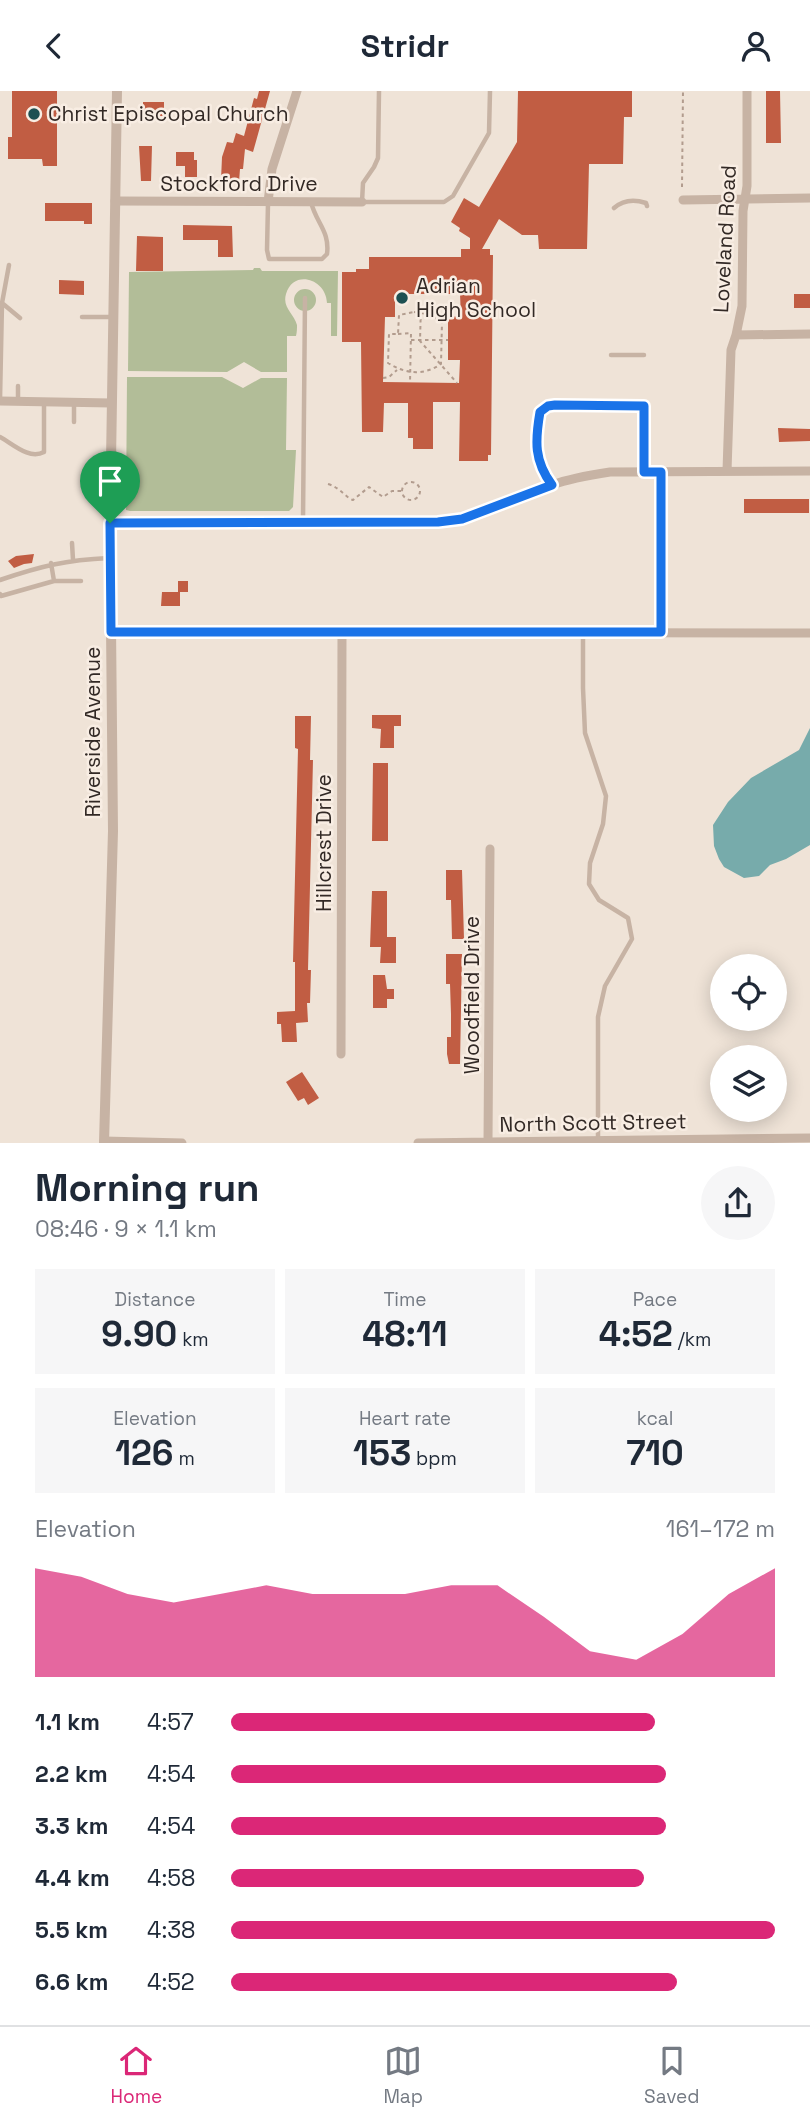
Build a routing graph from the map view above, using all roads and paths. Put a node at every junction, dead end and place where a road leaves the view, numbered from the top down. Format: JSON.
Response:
{"nodes":[{"id":1,"x":117,"y":91,"type":"edge"},
{"id":2,"x":297,"y":91,"type":"edge"},
{"id":3,"x":379,"y":91,"type":"edge"},
{"id":4,"x":490,"y":91,"type":"edge"},
{"id":5,"x":683,"y":91,"type":"edge"},
{"id":6,"x":747,"y":91,"type":"edge"},
{"id":7,"x":682,"y":187,"type":"dead end"},
{"id":8,"x":810,"y":198,"type":"edge"},
{"id":9,"x":745,"y":199,"type":"junction"},
{"id":10,"x":683,"y":200,"type":"dead end"},
{"id":11,"x":115,"y":201,"type":"junction"},
{"id":12,"x":268,"y":202,"type":"junction"},
{"id":13,"x":311,"y":202,"type":"junction"},
{"id":14,"x":362,"y":202,"type":"junction"},
{"id":15,"x":647,"y":207,"type":"dead end"},
{"id":16,"x":614,"y":208,"type":"dead end"},
{"id":17,"x":9,"y":265,"type":"dead end"},
{"id":18,"x":305,"y":298,"type":"dead end"},
{"id":19,"x":2,"y":303,"type":"junction"},
{"id":20,"x":421,"y":305,"type":"dead end"},
{"id":21,"x":421,"y":312,"type":"junction"},
{"id":22,"x":461,"y":314,"type":"dead end"},
{"id":23,"x":82,"y":317,"type":"dead end"},
{"id":24,"x":113,"y":317,"type":"junction"},
{"id":25,"x":20,"y":318,"type":"dead end"},
{"id":26,"x":442,"y":322,"type":"junction"},
{"id":27,"x":411,"y":333,"type":"junction"},
{"id":28,"x":420,"y":333,"type":"junction"},
{"id":29,"x":398,"y":334,"type":"junction"},
{"id":30,"x":810,"y":334,"type":"edge"},
{"id":31,"x":736,"y":335,"type":"junction"},
{"id":32,"x":420,"y":339,"type":"junction"},
{"id":33,"x":411,"y":340,"type":"junction"},
{"id":34,"x":442,"y":340,"type":"junction"},
{"id":35,"x":448,"y":340,"type":"dead end"},
{"id":36,"x":611,"y":355,"type":"dead end"},
{"id":37,"x":644,"y":355,"type":"dead end"},
{"id":38,"x":441,"y":364,"type":"junction"},
{"id":39,"x":397,"y":368,"type":"junction"},
{"id":40,"x":411,"y":373,"type":"junction"},
{"id":41,"x":383,"y":378,"type":"dead end"},
{"id":42,"x":411,"y":383,"type":"dead end"},
{"id":43,"x":457,"y":383,"type":"dead end"},
{"id":44,"x":18,"y":386,"type":"dead end"},
{"id":45,"x":0,"y":401,"type":"edge"},
{"id":46,"x":18,"y":401,"type":"junction"},
{"id":47,"x":44,"y":402,"type":"junction"},
{"id":48,"x":74,"y":402,"type":"junction"},
{"id":49,"x":111,"y":403,"type":"junction"},
{"id":50,"x":74,"y":422,"type":"dead end"},
{"id":51,"x":0,"y":437,"type":"edge"},
{"id":52,"x":727,"y":471,"type":"junction"},
{"id":53,"x":810,"y":471,"type":"edge"},
{"id":54,"x":644,"y":472,"type":"junction"},
{"id":55,"x":661,"y":472,"type":"junction"},
{"id":56,"x":328,"y":484,"type":"dead end"},
{"id":57,"x":552,"y":485,"type":"junction"},
{"id":58,"x":402,"y":491,"type":"junction"},
{"id":59,"x":303,"y":521,"type":"junction"},
{"id":60,"x":110,"y":523,"type":"junction"},
{"id":61,"x":72,"y":543,"type":"dead end"},
{"id":62,"x":110,"y":558,"type":"junction"},
{"id":63,"x":73,"y":560,"type":"junction"},
{"id":64,"x":51,"y":563,"type":"junction"},
{"id":65,"x":0,"y":580,"type":"edge"},
{"id":66,"x":54,"y":581,"type":"junction"},
{"id":67,"x":82,"y":581,"type":"dead end"},
{"id":68,"x":0,"y":594,"type":"edge"},
{"id":69,"x":583,"y":631,"type":"junction"},
{"id":70,"x":111,"y":632,"type":"junction"},
{"id":71,"x":342,"y":632,"type":"junction"},
{"id":72,"x":661,"y":632,"type":"junction"},
{"id":73,"x":810,"y":633,"type":"edge"},
{"id":74,"x":490,"y":849,"type":"dead end"},
{"id":75,"x":341,"y":1054,"type":"dead end"},
{"id":76,"x":810,"y":1138,"type":"edge"},
{"id":77,"x":598,"y":1140,"type":"junction"},
{"id":78,"x":755,"y":1141,"type":"edge"},
{"id":79,"x":104,"y":1142,"type":"edge"},
{"id":80,"x":488,"y":1142,"type":"edge"},
{"id":81,"x":182,"y":1143,"type":"edge"},
{"id":82,"x":418,"y":1143,"type":"edge"}],
"edges":[{"from":1,"to":11,"type":"street","name":"Riverside Avenue"},
{"from":2,"to":12,"type":"street"},
{"from":3,"to":14,"type":"lane"},
{"from":4,"to":14,"type":"lane"},
{"from":5,"to":7,"type":"path"},
{"from":6,"to":9,"type":"street","name":"Loveland Road"},
{"from":8,"to":9,"type":"street"},
{"from":9,"to":10,"type":"street"},
{"from":9,"to":31,"type":"street","name":"Loveland Road"},
{"from":11,"to":12,"type":"street","name":"Stockford Drive"},
{"from":11,"to":24,"type":"street","name":"Riverside Avenue"},
{"from":12,"to":13,"type":"street","name":"Stockford Drive"},
{"from":12,"to":13,"type":"lane"},
{"from":13,"to":14,"type":"street","name":"Stockford Drive"},
{"from":15,"to":16,"type":"lane"},
{"from":17,"to":19,"type":"lane"},
{"from":18,"to":59,"type":"lane"},
{"from":19,"to":25,"type":"lane"},
{"from":19,"to":45,"type":"lane"},
{"from":20,"to":21,"type":"path"},
{"from":21,"to":26,"type":"path"},
{"from":21,"to":28,"type":"path"},
{"from":21,"to":29,"type":"path"},
{"from":22,"to":26,"type":"path"},
{"from":23,"to":24,"type":"lane"},
{"from":24,"to":49,"type":"street","name":"Riverside Avenue"},
{"from":26,"to":34,"type":"path"},
{"from":27,"to":28,"type":"path"},
{"from":27,"to":29,"type":"path"},
{"from":27,"to":33,"type":"path"},
{"from":28,"to":32,"type":"path"},
{"from":29,"to":39,"type":"path"},
{"from":30,"to":31,"type":"street"},
{"from":31,"to":52,"type":"street","name":"Loveland Road"},
{"from":32,"to":33,"type":"path"},
{"from":32,"to":34,"type":"path"},
{"from":32,"to":38,"type":"path"},
{"from":33,"to":40,"type":"path"},
{"from":34,"to":35,"type":"path"},
{"from":34,"to":38,"type":"path"},
{"from":36,"to":37,"type":"lane"},
{"from":38,"to":40,"type":"path"},
{"from":38,"to":43,"type":"path"},
{"from":39,"to":40,"type":"path"},
{"from":39,"to":41,"type":"path"},
{"from":40,"to":42,"type":"path"},
{"from":44,"to":46,"type":"lane"},
{"from":45,"to":46,"type":"street"},
{"from":46,"to":47,"type":"street"},
{"from":47,"to":48,"type":"street"},
{"from":47,"to":51,"type":"lane"},
{"from":48,"to":49,"type":"street"},
{"from":48,"to":50,"type":"lane"},
{"from":49,"to":60,"type":"street","name":"Riverside Avenue"},
{"from":52,"to":53,"type":"street"},
{"from":52,"to":55,"type":"street"},
{"from":54,"to":55,"type":"street"},
{"from":54,"to":57,"type":"street"},
{"from":54,"to":57,"type":"lane"},
{"from":55,"to":72,"type":"street"},
{"from":56,"to":58,"type":"path"},
{"from":57,"to":59,"type":"street"},
{"from":58,"to":58,"type":"path"},
{"from":59,"to":60,"type":"street"},
{"from":60,"to":62,"type":"street","name":"Riverside Avenue"},
{"from":61,"to":63,"type":"lane"},
{"from":62,"to":63,"type":"lane"},
{"from":62,"to":70,"type":"street","name":"Riverside Avenue"},
{"from":63,"to":64,"type":"lane"},
{"from":64,"to":65,"type":"lane"},
{"from":64,"to":66,"type":"lane"},
{"from":66,"to":67,"type":"lane"},
{"from":66,"to":68,"type":"lane"},
{"from":69,"to":71,"type":"street"},
{"from":69,"to":72,"type":"street"},
{"from":69,"to":77,"type":"lane"},
{"from":70,"to":71,"type":"street"},
{"from":70,"to":79,"type":"street","name":"Riverside Avenue"},
{"from":71,"to":75,"type":"street","name":"Hillcrest Drive"},
{"from":72,"to":73,"type":"street"},
{"from":74,"to":80,"type":"street","name":"Woodfield Drive"},
{"from":76,"to":78,"type":"street","name":"North Scott Street"},
{"from":77,"to":78,"type":"street","name":"North Scott Street"},
{"from":77,"to":80,"type":"street","name":"North Scott Street"},
{"from":79,"to":81,"type":"street"},
{"from":80,"to":82,"type":"street","name":"North Scott Street"}]}
